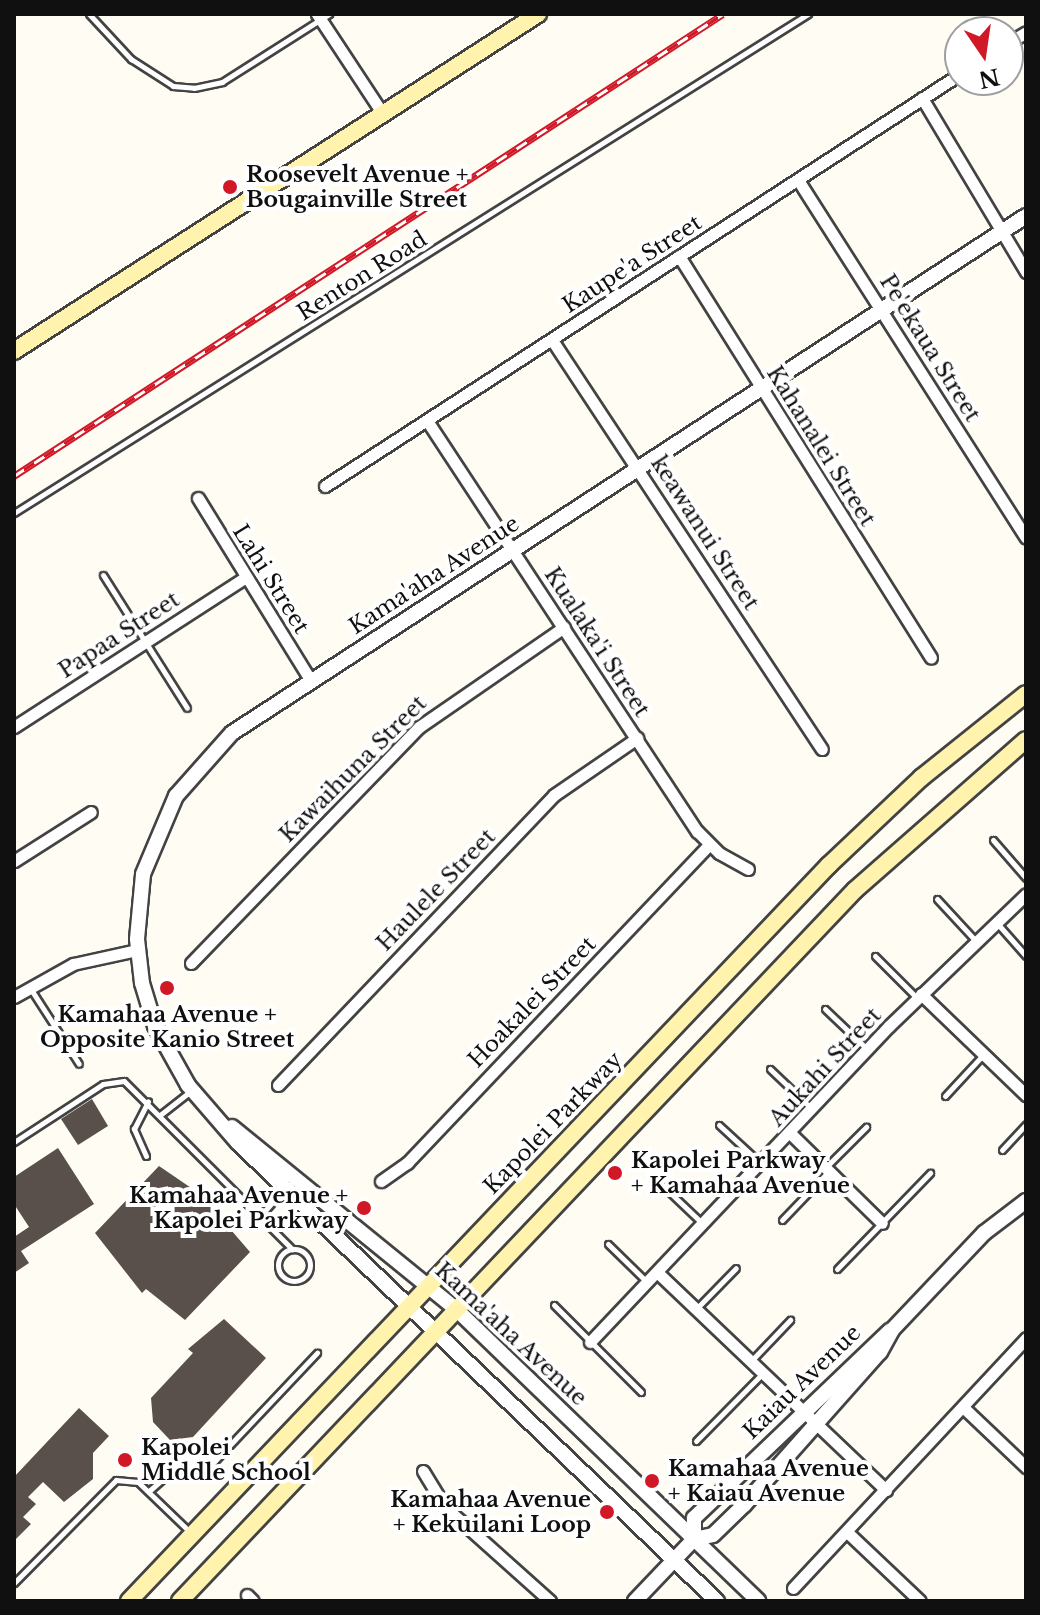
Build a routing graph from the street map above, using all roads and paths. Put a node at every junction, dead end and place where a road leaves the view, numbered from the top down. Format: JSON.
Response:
{"nodes":[{"id":1,"x":89,"y":14,"type":"edge"},
{"id":2,"x":538,"y":14,"type":"edge"},
{"id":3,"x":808,"y":14,"type":"edge"},
{"id":4,"x":322,"y":16,"type":"edge"},
{"id":5,"x":944,"y":84,"type":"edge"},
{"id":6,"x":922,"y":98,"type":"junction"},
{"id":7,"x":383,"y":114,"type":"junction"},
{"id":8,"x":798,"y":180,"type":"junction"},
{"id":9,"x":1026,"y":216,"type":"edge"},
{"id":10,"x":1000,"y":233,"type":"junction"},
{"id":11,"x":679,"y":256,"type":"junction"},
{"id":12,"x":1026,"y":272,"type":"edge"},
{"id":13,"x":882,"y":309,"type":"junction"},
{"id":14,"x":552,"y":340,"type":"junction"},
{"id":15,"x":14,"y":351,"type":"edge"},
{"id":16,"x":761,"y":388,"type":"junction"},
{"id":17,"x":428,"y":422,"type":"junction"},
{"id":18,"x":638,"y":468,"type":"junction"},
{"id":19,"x":325,"y":486,"type":"dead end"},
{"id":20,"x":198,"y":498,"type":"dead end"},
{"id":21,"x":14,"y":513,"type":"edge"},
{"id":22,"x":1026,"y":538,"type":"edge"},
{"id":23,"x":513,"y":549,"type":"junction"},
{"id":24,"x":103,"y":575,"type":"dead end"},
{"id":25,"x":246,"y":577,"type":"junction"},
{"id":26,"x":564,"y":627,"type":"junction"},
{"id":27,"x":143,"y":643,"type":"junction"},
{"id":28,"x":931,"y":657,"type":"dead end"},
{"id":29,"x":311,"y":681,"type":"junction"},
{"id":30,"x":1026,"y":694,"type":"edge"},
{"id":31,"x":187,"y":708,"type":"dead end"},
{"id":32,"x":14,"y":727,"type":"edge"},
{"id":33,"x":637,"y":738,"type":"junction"},
{"id":34,"x":1026,"y":740,"type":"edge"},
{"id":35,"x":822,"y":749,"type":"dead end"},
{"id":36,"x":91,"y":812,"type":"dead end"},
{"id":37,"x":993,"y":840,"type":"dead end"},
{"id":38,"x":709,"y":845,"type":"junction"},
{"id":39,"x":14,"y":861,"type":"edge"},
{"id":40,"x":748,"y":869,"type":"dead end"},
{"id":41,"x":1026,"y":878,"type":"edge"},
{"id":42,"x":1026,"y":894,"type":"edge"},
{"id":43,"x":937,"y":899,"type":"dead end"},
{"id":44,"x":995,"y":921,"type":"junction"},
{"id":45,"x":975,"y":940,"type":"junction"},
{"id":46,"x":137,"y":950,"type":"junction"},
{"id":47,"x":875,"y":956,"type":"dead end"},
{"id":48,"x":1026,"y":956,"type":"edge"},
{"id":49,"x":191,"y":963,"type":"dead end"},
{"id":50,"x":29,"y":987,"type":"junction"},
{"id":51,"x":919,"y":996,"type":"junction"},
{"id":52,"x":14,"y":997,"type":"edge"},
{"id":53,"x":825,"y":1009,"type":"dead end"},
{"id":54,"x":867,"y":1050,"type":"junction"},
{"id":55,"x":984,"y":1055,"type":"junction"},
{"id":56,"x":79,"y":1064,"type":"dead end"},
{"id":57,"x":770,"y":1069,"type":"dead end"},
{"id":58,"x":278,"y":1085,"type":"dead end"},
{"id":59,"x":192,"y":1089,"type":"junction"},
{"id":60,"x":1026,"y":1095,"type":"edge"},
{"id":61,"x":945,"y":1096,"type":"dead end"},
{"id":62,"x":148,"y":1101,"type":"junction"},
{"id":63,"x":813,"y":1110,"type":"junction"},
{"id":64,"x":160,"y":1115,"type":"junction"},
{"id":65,"x":1026,"y":1124,"type":"edge"},
{"id":66,"x":719,"y":1125,"type":"dead end"},
{"id":67,"x":866,"y":1127,"type":"dead end"},
{"id":68,"x":791,"y":1134,"type":"junction"},
{"id":69,"x":14,"y":1142,"type":"edge"},
{"id":70,"x":1002,"y":1150,"type":"dead end"},
{"id":71,"x":146,"y":1156,"type":"dead end"},
{"id":72,"x":761,"y":1165,"type":"junction"},
{"id":73,"x":827,"y":1170,"type":"junction"},
{"id":74,"x":930,"y":1173,"type":"dead end"},
{"id":75,"x":381,"y":1181,"type":"dead end"},
{"id":76,"x":290,"y":1182,"type":"junction"},
{"id":77,"x":662,"y":1185,"type":"dead end"},
{"id":78,"x":1026,"y":1201,"type":"edge"},
{"id":79,"x":262,"y":1214,"type":"junction"},
{"id":80,"x":782,"y":1220,"type":"dead end"},
{"id":81,"x":882,"y":1223,"type":"junction"},
{"id":82,"x":704,"y":1225,"type":"junction"},
{"id":83,"x":608,"y":1244,"type":"dead end"},
{"id":84,"x":292,"y":1249,"type":"junction"},
{"id":85,"x":736,"y":1268,"type":"dead end"},
{"id":86,"x":837,"y":1269,"type":"dead end"},
{"id":87,"x":658,"y":1273,"type":"junction"},
{"id":88,"x":648,"y":1283,"type":"junction"},
{"id":89,"x":429,"y":1286,"type":"junction"},
{"id":90,"x":410,"y":1305,"type":"junction"},
{"id":91,"x":554,"y":1305,"type":"dead end"},
{"id":92,"x":695,"y":1309,"type":"junction"},
{"id":93,"x":457,"y":1310,"type":"junction"},
{"id":94,"x":790,"y":1320,"type":"dead end"},
{"id":95,"x":892,"y":1330,"type":"junction"},
{"id":96,"x":436,"y":1331,"type":"junction"},
{"id":97,"x":1026,"y":1338,"type":"edge"},
{"id":98,"x":590,"y":1342,"type":"junction"},
{"id":99,"x":317,"y":1353,"type":"dead end"},
{"id":100,"x":750,"y":1361,"type":"junction"},
{"id":101,"x":763,"y":1373,"type":"junction"},
{"id":102,"x":641,"y":1392,"type":"dead end"},
{"id":103,"x":964,"y":1408,"type":"junction"},
{"id":104,"x":802,"y":1410,"type":"junction"},
{"id":105,"x":816,"y":1423,"type":"junction"},
{"id":106,"x":696,"y":1441,"type":"dead end"},
{"id":107,"x":1026,"y":1467,"type":"edge"},
{"id":108,"x":423,"y":1471,"type":"dead end"},
{"id":109,"x":886,"y":1490,"type":"junction"},
{"id":110,"x":149,"y":1491,"type":"junction"},
{"id":111,"x":847,"y":1532,"type":"junction"},
{"id":112,"x":193,"y":1534,"type":"junction"},
{"id":113,"x":694,"y":1539,"type":"junction"},
{"id":114,"x":674,"y":1559,"type":"junction"},
{"id":115,"x":14,"y":1583,"type":"edge"},
{"id":116,"x":793,"y":1588,"type":"dead end"},
{"id":117,"x":129,"y":1601,"type":"edge"},
{"id":118,"x":180,"y":1601,"type":"edge"},
{"id":119,"x":550,"y":1601,"type":"edge"},
{"id":120,"x":635,"y":1601,"type":"edge"},
{"id":121,"x":717,"y":1601,"type":"edge"},
{"id":122,"x":758,"y":1601,"type":"edge"},
{"id":123,"x":920,"y":1601,"type":"edge"}],
"edges":[{"from":1,"to":4,"type":"lane"},
{"from":2,"to":7,"type":"main road"},
{"from":3,"to":21,"type":"lane","name":"Renton Road"},
{"from":4,"to":7,"type":"street"},
{"from":5,"to":6,"type":"street","name":"Kaupe'a Street"},
{"from":6,"to":8,"type":"street","name":"Kaupe'a Street"},
{"from":6,"to":10,"type":"street"},
{"from":7,"to":15,"type":"main road"},
{"from":8,"to":11,"type":"street","name":"Kaupe'a Street"},
{"from":8,"to":13,"type":"street","name":"Pe'ekaua Street"},
{"from":9,"to":10,"type":"street","name":"Kama'aha Avenue"},
{"from":10,"to":12,"type":"street"},
{"from":10,"to":13,"type":"street","name":"Kama'aha Avenue"},
{"from":11,"to":14,"type":"street","name":"Kaupe'a Street"},
{"from":11,"to":16,"type":"street","name":"Kahanalei Street"},
{"from":13,"to":16,"type":"street","name":"Kama'aha Avenue"},
{"from":13,"to":22,"type":"street","name":"Pe'ekaua Street"},
{"from":14,"to":17,"type":"street","name":"Kaupe'a Street"},
{"from":14,"to":18,"type":"street","name":"keawanui Street"},
{"from":16,"to":18,"type":"street","name":"Kama'aha Avenue"},
{"from":16,"to":28,"type":"street","name":"Kahanalei Street"},
{"from":17,"to":19,"type":"street","name":"Kaupe'a Street"},
{"from":17,"to":23,"type":"street","name":"Kualaka'i Street"},
{"from":18,"to":23,"type":"street","name":"Kama'aha Avenue"},
{"from":18,"to":35,"type":"street","name":"keawanui Street"},
{"from":20,"to":25,"type":"street","name":"Lahi Street"},
{"from":23,"to":26,"type":"street","name":"Kualaka'i Street"},
{"from":23,"to":29,"type":"street","name":"Kama'aha Avenue"},
{"from":24,"to":27,"type":"lane"},
{"from":25,"to":27,"type":"street","name":"Papaa Street"},
{"from":25,"to":29,"type":"street","name":"Lahi Street"},
{"from":26,"to":33,"type":"street","name":"Kualaka'i Street"},
{"from":26,"to":49,"type":"street","name":"Kawaihuna Street"},
{"from":27,"to":31,"type":"lane"},
{"from":27,"to":32,"type":"street","name":"Papaa Street"},
{"from":29,"to":46,"type":"street","name":"Kama'aha Avenue"},
{"from":30,"to":89,"type":"main road","name":"Kapolei Parkway"},
{"from":33,"to":38,"type":"street","name":"Kualaka'i Street"},
{"from":33,"to":58,"type":"street","name":"Haulele Street"},
{"from":34,"to":93,"type":"main road"},
{"from":36,"to":39,"type":"street"},
{"from":37,"to":41,"type":"lane"},
{"from":38,"to":40,"type":"street","name":"Kualaka'i Street"},
{"from":38,"to":75,"type":"street","name":"Hoakalei Street"},
{"from":42,"to":44,"type":"street","name":"Aukahi Street"},
{"from":43,"to":45,"type":"lane"},
{"from":44,"to":45,"type":"street","name":"Aukahi Street"},
{"from":44,"to":48,"type":"lane"},
{"from":45,"to":51,"type":"street","name":"Aukahi Street"},
{"from":46,"to":50,"type":"street"},
{"from":46,"to":59,"type":"street","name":"Kama'aha Avenue"},
{"from":47,"to":51,"type":"lane"},
{"from":50,"to":52,"type":"street"},
{"from":50,"to":56,"type":"lane"},
{"from":51,"to":54,"type":"street","name":"Aukahi Street"},
{"from":51,"to":55,"type":"street"},
{"from":53,"to":54,"type":"lane"},
{"from":54,"to":63,"type":"street","name":"Aukahi Street"},
{"from":55,"to":60,"type":"street"},
{"from":55,"to":61,"type":"lane"},
{"from":57,"to":63,"type":"lane"},
{"from":59,"to":64,"type":"lane"},
{"from":59,"to":76,"type":"street","name":"Kama'aha Avenue"},
{"from":62,"to":64,"type":"lane"},
{"from":62,"to":69,"type":"lane"},
{"from":62,"to":71,"type":"lane"},
{"from":63,"to":68,"type":"street","name":"Aukahi Street"},
{"from":64,"to":79,"type":"lane"},
{"from":65,"to":70,"type":"lane"},
{"from":66,"to":72,"type":"lane"},
{"from":67,"to":73,"type":"lane"},
{"from":68,"to":72,"type":"street","name":"Aukahi Street"},
{"from":68,"to":73,"type":"street"},
{"from":72,"to":82,"type":"street","name":"Aukahi Street"},
{"from":73,"to":80,"type":"lane"},
{"from":73,"to":81,"type":"street"},
{"from":74,"to":81,"type":"lane"},
{"from":76,"to":79,"type":"lane"},
{"from":76,"to":89,"type":"street","name":"Kama'aha Avenue"},
{"from":76,"to":90,"type":"street","name":"Kama'aha Avenue"},
{"from":77,"to":82,"type":"lane"},
{"from":78,"to":95,"type":"street","name":"Kaiau Avenue"},
{"from":79,"to":84,"type":"lane"},
{"from":81,"to":86,"type":"lane"},
{"from":82,"to":87,"type":"street","name":"Aukahi Street"},
{"from":83,"to":88,"type":"lane"},
{"from":84,"to":84,"type":"lane"},
{"from":85,"to":92,"type":"lane"},
{"from":87,"to":88,"type":"street","name":"Aukahi Street"},
{"from":87,"to":92,"type":"street"},
{"from":88,"to":98,"type":"street","name":"Aukahi Street"},
{"from":89,"to":90,"type":"main road","name":"Kapolei Parkway"},
{"from":89,"to":93,"type":"street","name":"Kama'aha Avenue"},
{"from":90,"to":96,"type":"street","name":"Kama'aha Avenue"},
{"from":90,"to":112,"type":"main road","name":"Kapolei Parkway"},
{"from":91,"to":98,"type":"lane"},
{"from":92,"to":100,"type":"street"},
{"from":93,"to":96,"type":"main road"},
{"from":93,"to":113,"type":"street","name":"Kama'aha Avenue"},
{"from":94,"to":100,"type":"lane"},
{"from":95,"to":104,"type":"street","name":"Kaiau Avenue"},
{"from":95,"to":105,"type":"street","name":"Kaiau Avenue"},
{"from":96,"to":114,"type":"street","name":"Kama'aha Avenue"},
{"from":96,"to":118,"type":"main road"},
{"from":97,"to":103,"type":"street"},
{"from":98,"to":102,"type":"lane"},
{"from":99,"to":110,"type":"lane"},
{"from":100,"to":101,"type":"street"},
{"from":101,"to":104,"type":"street"},
{"from":101,"to":106,"type":"lane"},
{"from":103,"to":107,"type":"street"},
{"from":103,"to":109,"type":"street"},
{"from":104,"to":105,"type":"street"},
{"from":104,"to":113,"type":"street","name":"Kaiau Avenue"},
{"from":105,"to":109,"type":"street"},
{"from":105,"to":113,"type":"street","name":"Kaiau Avenue"},
{"from":108,"to":119,"type":"street"},
{"from":109,"to":111,"type":"street"},
{"from":110,"to":112,"type":"lane"},
{"from":110,"to":115,"type":"lane"},
{"from":111,"to":116,"type":"street"},
{"from":111,"to":123,"type":"street"},
{"from":112,"to":117,"type":"main road","name":"Kapolei Parkway"},
{"from":113,"to":114,"type":"street"},
{"from":113,"to":122,"type":"street","name":"Kama'aha Avenue"},
{"from":114,"to":120,"type":"street"},
{"from":114,"to":121,"type":"street","name":"Kama'aha Avenue"}]}
